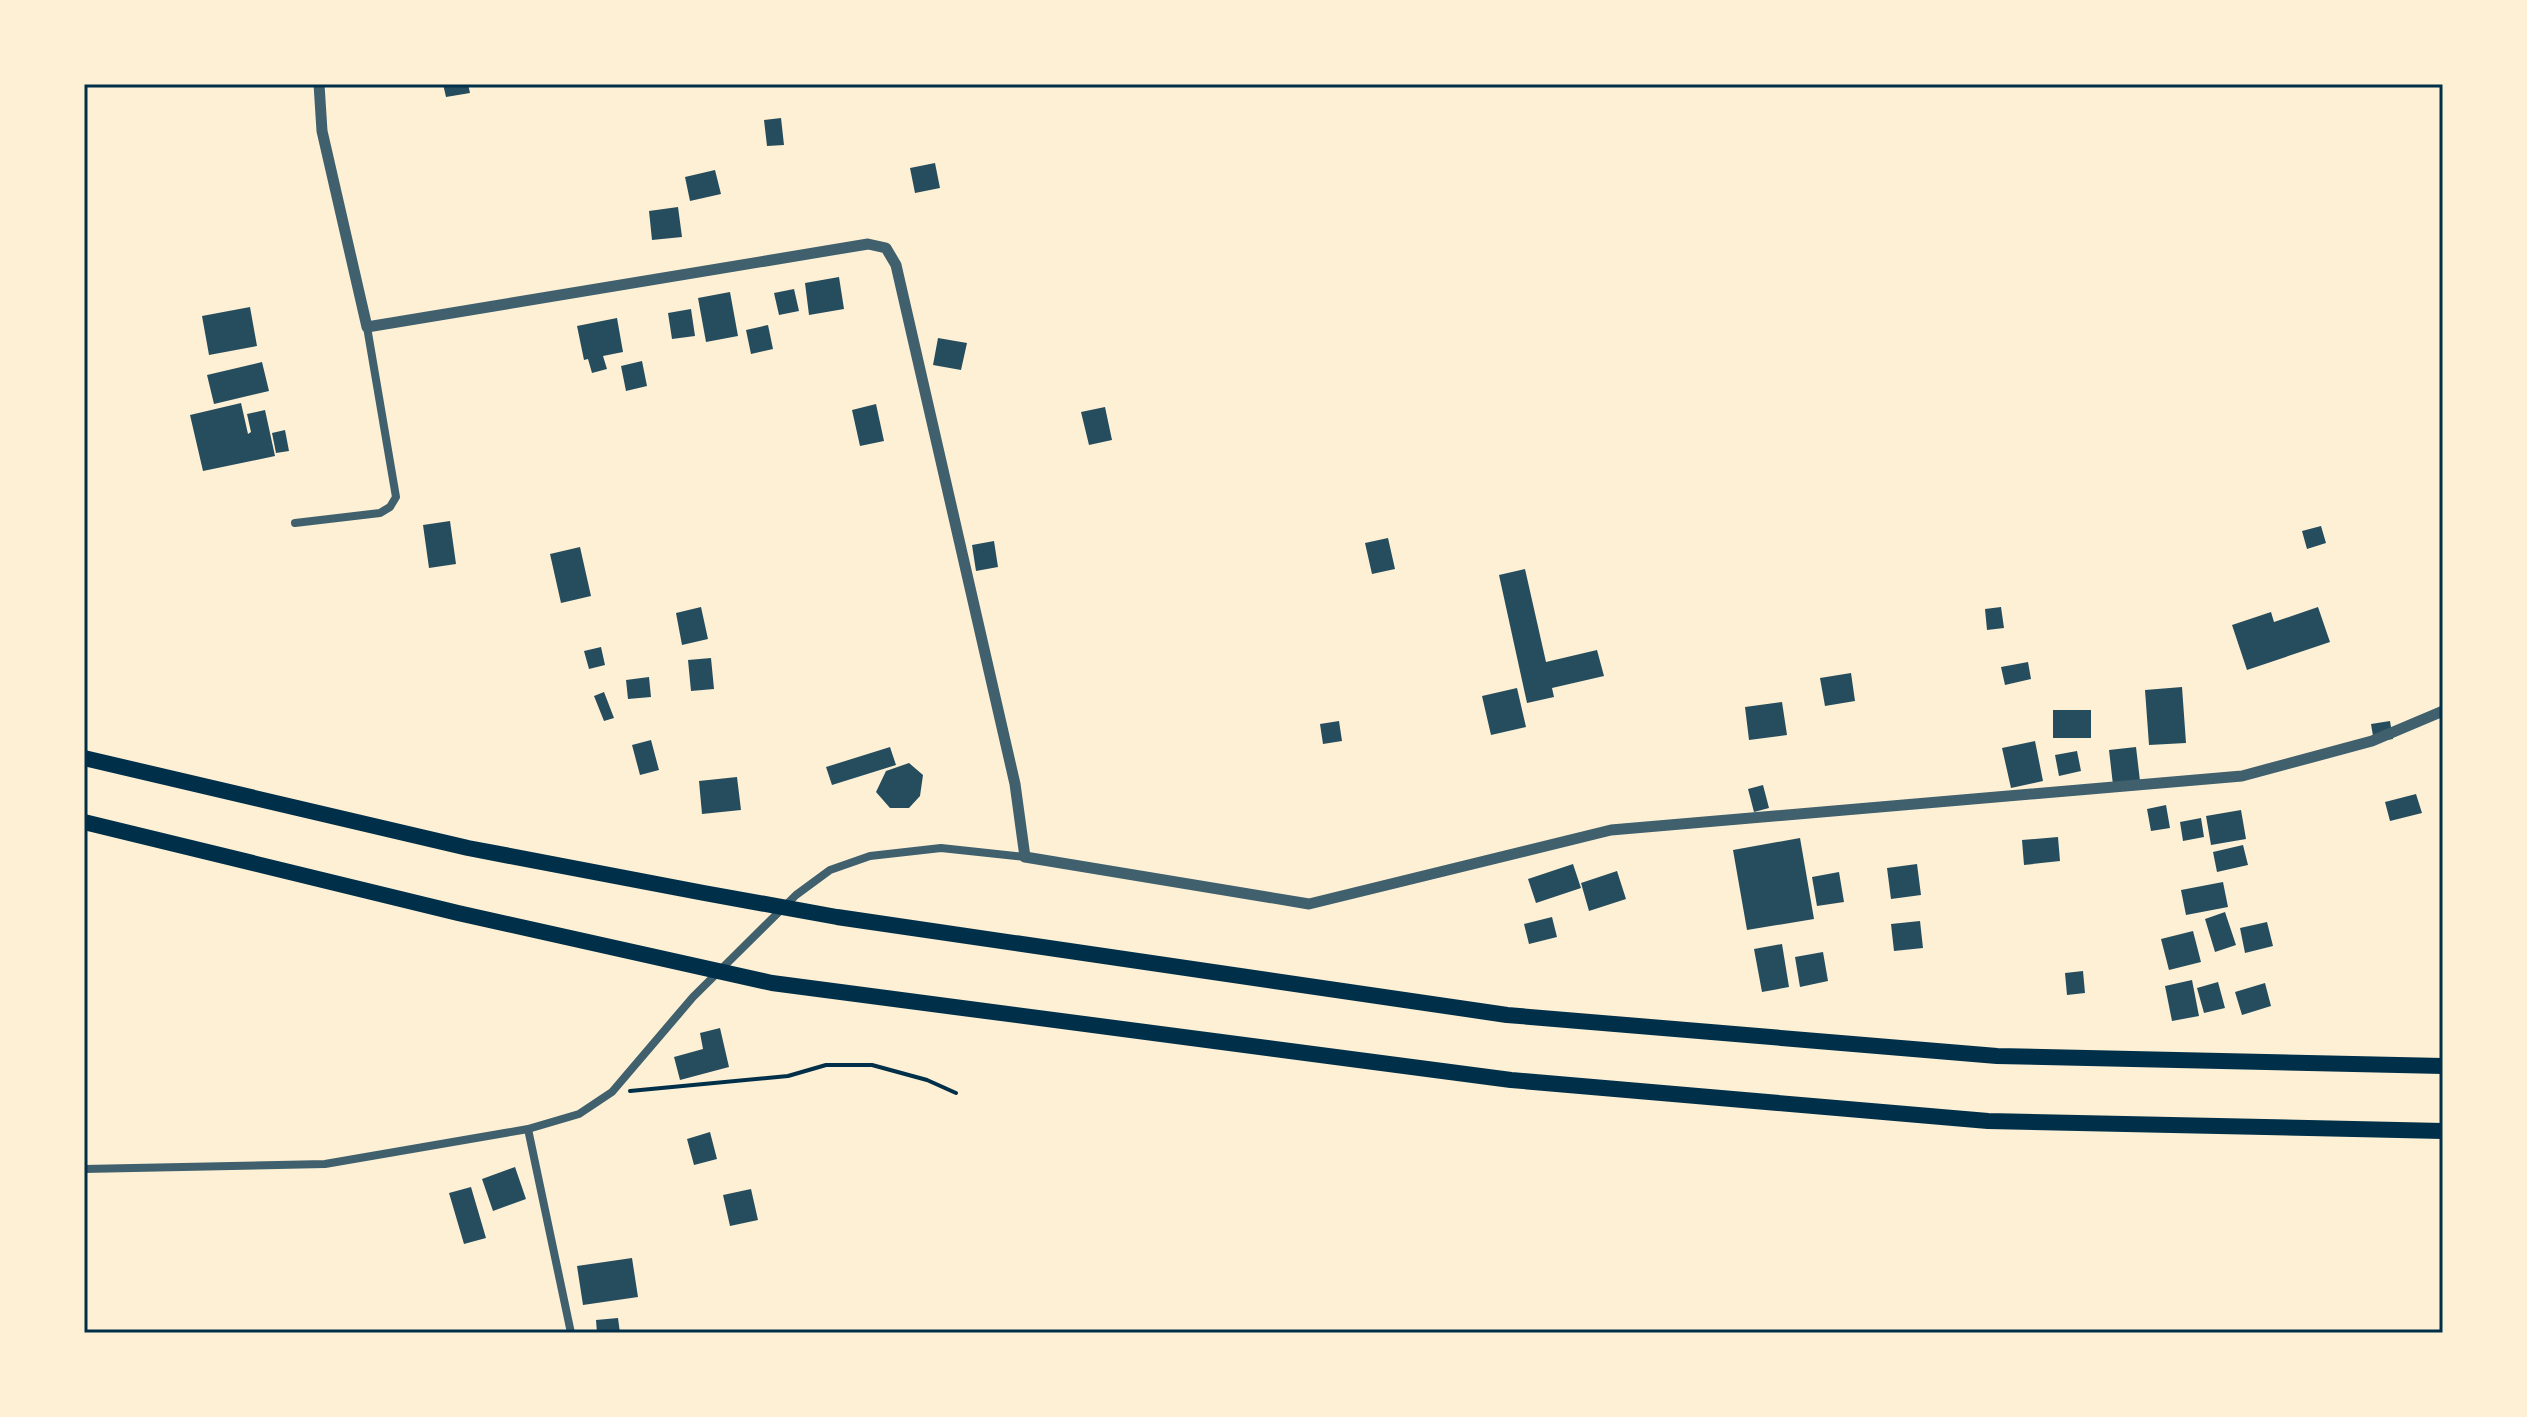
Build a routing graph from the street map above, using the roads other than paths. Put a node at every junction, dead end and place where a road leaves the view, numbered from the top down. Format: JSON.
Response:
{"nodes":[{"id":1,"x":319,"y":84,"type":"edge"},
{"id":2,"x":367,"y":327,"type":"junction"},
{"id":3,"x":295,"y":523,"type":"dead end"},
{"id":4,"x":2443,"y":711,"type":"edge"},
{"id":5,"x":84,"y":758,"type":"edge"},
{"id":6,"x":84,"y":822,"type":"edge"},
{"id":7,"x":1025,"y":857,"type":"junction"},
{"id":8,"x":2443,"y":1066,"type":"edge"},
{"id":9,"x":528,"y":1129,"type":"junction"},
{"id":10,"x":2443,"y":1131,"type":"edge"},
{"id":11,"x":84,"y":1169,"type":"edge"},
{"id":12,"x":571,"y":1333,"type":"edge"}],
"edges":[{"from":1,"to":2,"type":"street"},
{"from":2,"to":3,"type":"street"},
{"from":2,"to":7,"type":"street"},
{"from":4,"to":7,"type":"street"},
{"from":5,"to":8,"type":"highway"},
{"from":6,"to":10,"type":"highway"},
{"from":7,"to":9,"type":"street"},
{"from":9,"to":11,"type":"street"},
{"from":9,"to":12,"type":"street"}]}
